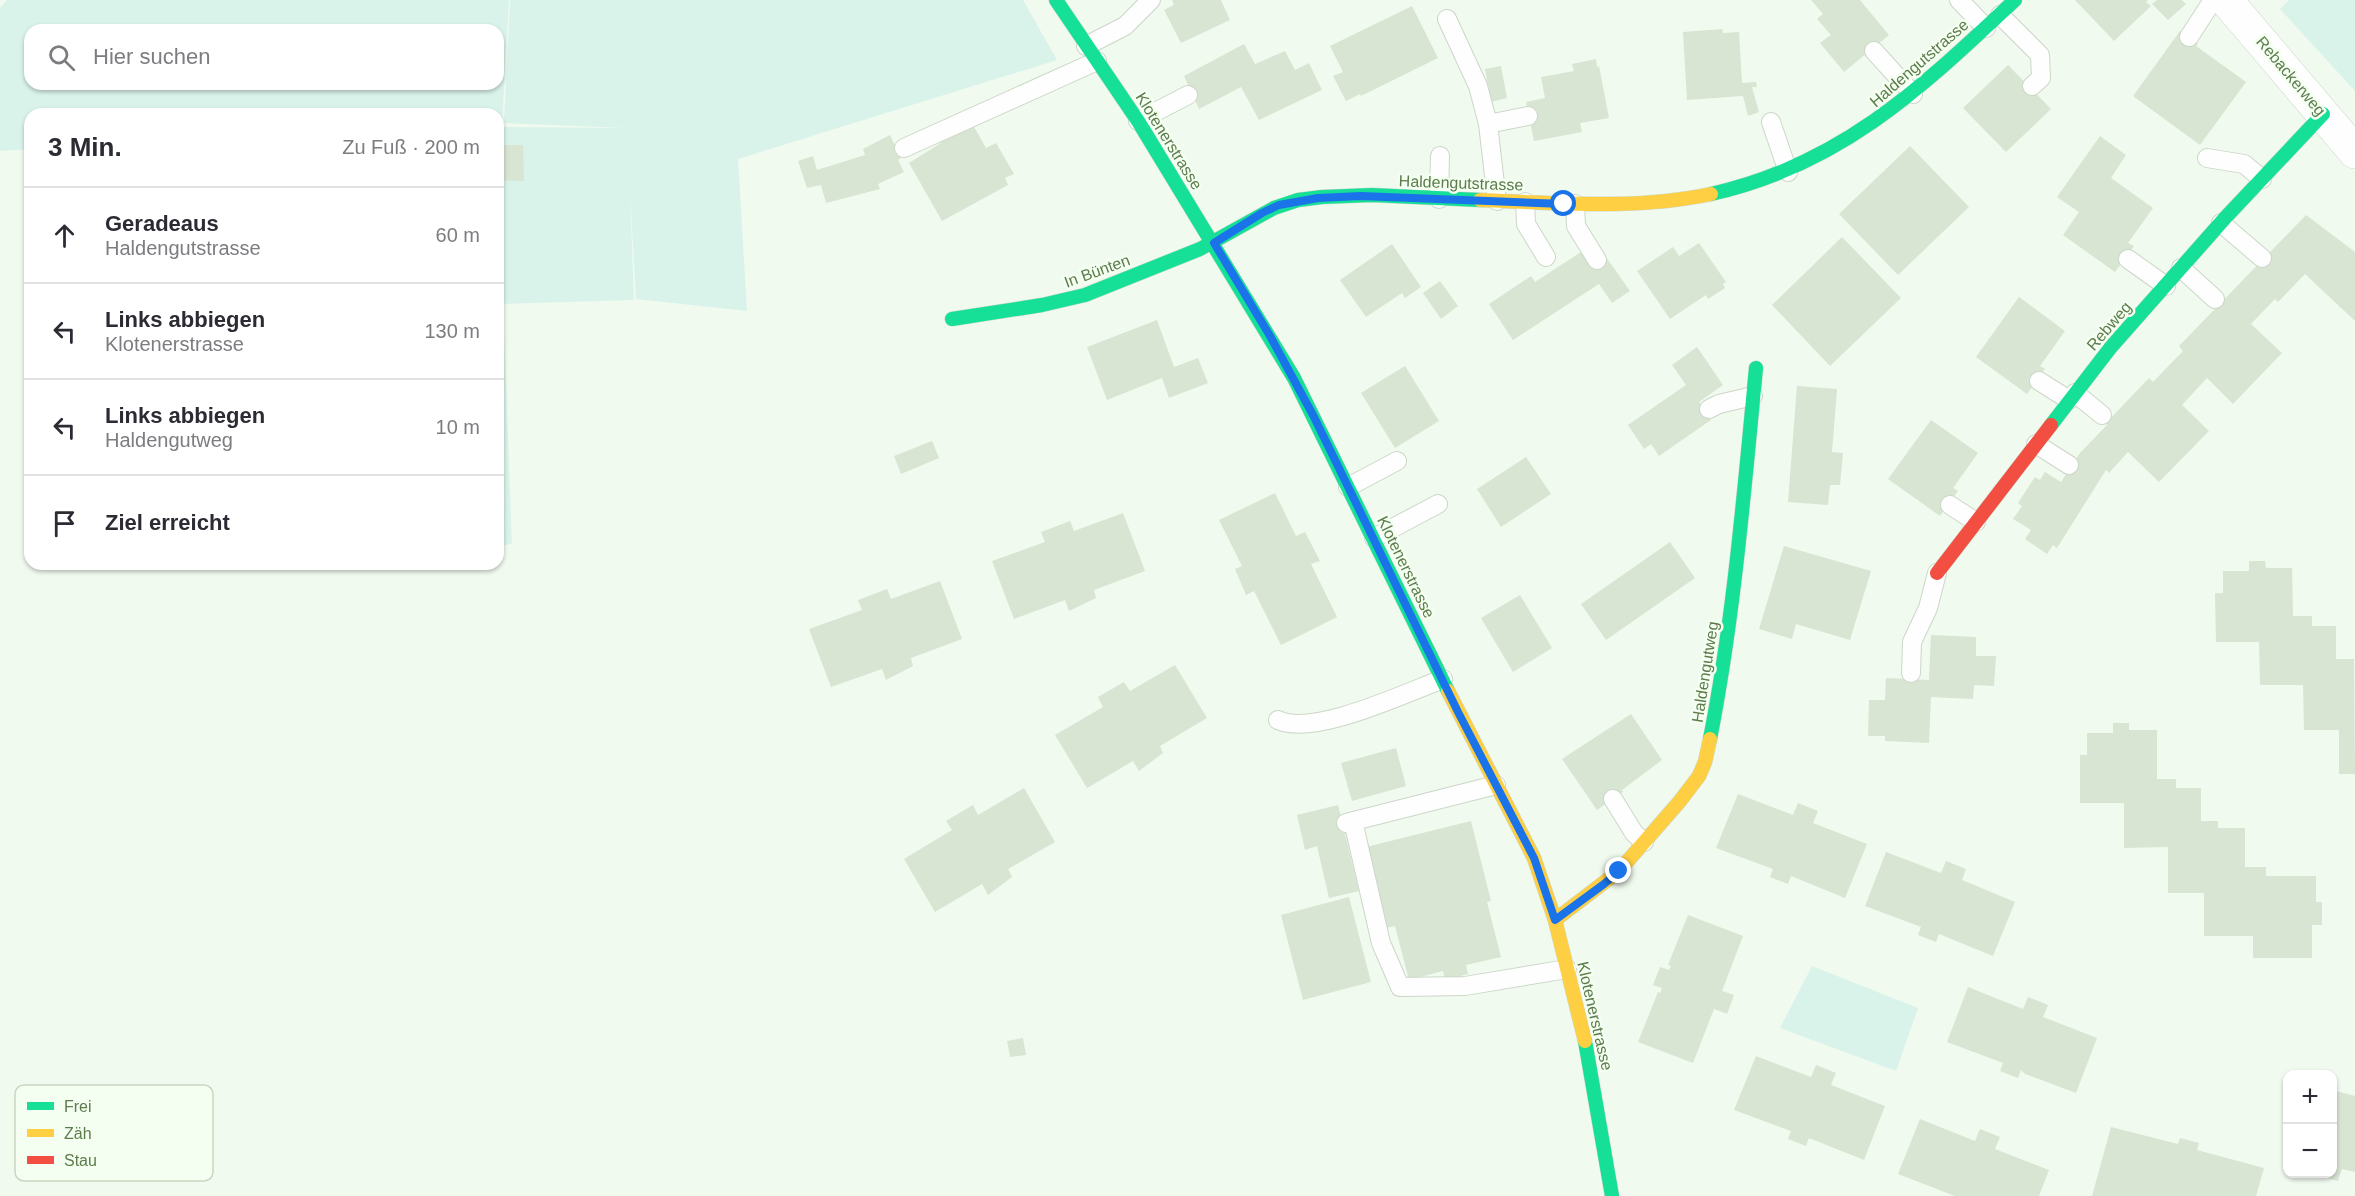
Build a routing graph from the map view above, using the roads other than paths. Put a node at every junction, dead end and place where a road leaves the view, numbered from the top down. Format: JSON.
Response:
{"nodes":[{"id":1,"x":1056,"y":0,"type":"edge"},
{"id":2,"x":1151,"y":0,"type":"edge"},
{"id":3,"x":1959,"y":0,"type":"edge"},
{"id":4,"x":2015,"y":0,"type":"edge"},
{"id":5,"x":2213,"y":0,"type":"edge"},
{"id":6,"x":2226,"y":0,"type":"edge"},
{"id":7,"x":2000,"y":15,"type":"junction"},
{"id":8,"x":1447,"y":19,"type":"dead end"},
{"id":9,"x":1986,"y":28,"type":"junction"},
{"id":10,"x":2189,"y":37,"type":"dead end"},
{"id":11,"x":1086,"y":46,"type":"junction"},
{"id":12,"x":1874,"y":51,"type":"dead end"},
{"id":13,"x":1097,"y":61,"type":"junction"},
{"id":14,"x":2032,"y":86,"type":"dead end"},
{"id":15,"x":1913,"y":94,"type":"junction"},
{"id":16,"x":1188,"y":95,"type":"dead end"},
{"id":17,"x":2323,"y":114,"type":"junction"},
{"id":18,"x":1528,"y":116,"type":"dead end"},
{"id":19,"x":1138,"y":121,"type":"junction"},
{"id":20,"x":1771,"y":122,"type":"dead end"},
{"id":21,"x":1488,"y":124,"type":"junction"},
{"id":22,"x":904,"y":148,"type":"dead end"},
{"id":23,"x":2355,"y":152,"type":"edge"},
{"id":24,"x":1440,"y":156,"type":"dead end"},
{"id":25,"x":2208,"y":158,"type":"dead end"},
{"id":26,"x":1788,"y":172,"type":"junction"},
{"id":27,"x":2262,"y":179,"type":"junction"},
{"id":28,"x":1439,"y":199,"type":"junction"},
{"id":29,"x":1497,"y":201,"type":"junction"},
{"id":30,"x":1525,"y":202,"type":"junction"},
{"id":31,"x":1575,"y":204,"type":"junction"},
{"id":32,"x":2221,"y":223,"type":"junction"},
{"id":33,"x":1214,"y":243,"type":"junction"},
{"id":34,"x":1546,"y":257,"type":"dead end"},
{"id":35,"x":2262,"y":258,"type":"dead end"},
{"id":36,"x":2128,"y":259,"type":"dead end"},
{"id":37,"x":1597,"y":260,"type":"dead end"},
{"id":38,"x":2181,"y":268,"type":"junction"},
{"id":39,"x":2166,"y":286,"type":"junction"},
{"id":40,"x":2215,"y":298,"type":"dead end"},
{"id":41,"x":952,"y":318,"type":"dead end"},
{"id":42,"x":1756,"y":368,"type":"dead end"},
{"id":43,"x":2039,"y":381,"type":"dead end"},
{"id":44,"x":1753,"y":396,"type":"junction"},
{"id":45,"x":2072,"y":396,"type":"junction"},
{"id":46,"x":1709,"y":409,"type":"dead end"},
{"id":47,"x":2102,"y":415,"type":"dead end"},
{"id":48,"x":2036,"y":444,"type":"junction"},
{"id":49,"x":1397,"y":461,"type":"dead end"},
{"id":50,"x":2069,"y":465,"type":"dead end"},
{"id":51,"x":1348,"y":486,"type":"junction"},
{"id":52,"x":1438,"y":504,"type":"dead end"},
{"id":53,"x":1950,"y":505,"type":"dead end"},
{"id":54,"x":1976,"y":522,"type":"junction"},
{"id":55,"x":1374,"y":538,"type":"junction"},
{"id":56,"x":1937,"y":573,"type":"joint"},
{"id":57,"x":1911,"y":673,"type":"dead end"},
{"id":58,"x":1443,"y":679,"type":"junction"},
{"id":59,"x":1278,"y":720,"type":"dead end"},
{"id":60,"x":1496,"y":784,"type":"junction"},
{"id":61,"x":1613,"y":799,"type":"dead end"},
{"id":62,"x":1644,"y":843,"type":"junction"},
{"id":63,"x":1555,"y":920,"type":"junction"},
{"id":64,"x":1567,"y":969,"type":"junction"},
{"id":65,"x":1612,"y":1196,"type":"edge"}],
"edges":[{"from":1,"to":11,"type":"street","name":"Klotenerstrasse"},
{"from":2,"to":11,"type":"lane"},
{"from":3,"to":9,"type":"lane"},
{"from":4,"to":7,"type":"street","name":"Haldengutstrasse"},
{"from":5,"to":10,"type":"lane"},
{"from":6,"to":17,"type":"street","name":"Rebackerweg"},
{"from":7,"to":9,"type":"street","name":"Haldengutstrasse"},
{"from":7,"to":14,"type":"lane"},
{"from":8,"to":21,"type":"lane"},
{"from":9,"to":15,"type":"street","name":"Haldengutstrasse"},
{"from":11,"to":13,"type":"street","name":"Klotenerstrasse"},
{"from":12,"to":15,"type":"lane"},
{"from":13,"to":19,"type":"street","name":"Klotenerstrasse"},
{"from":13,"to":22,"type":"lane"},
{"from":15,"to":26,"type":"street","name":"Haldengutstrasse"},
{"from":16,"to":19,"type":"lane"},
{"from":17,"to":23,"type":"street","name":"Rebackerweg"},
{"from":17,"to":27,"type":"street","name":"Rebweg"},
{"from":18,"to":21,"type":"lane"},
{"from":19,"to":33,"type":"street","name":"Klotenerstrasse"},
{"from":20,"to":26,"type":"lane"},
{"from":21,"to":29,"type":"lane"},
{"from":24,"to":28,"type":"lane"},
{"from":25,"to":27,"type":"lane"},
{"from":26,"to":31,"type":"street","name":"Haldengutstrasse"},
{"from":27,"to":32,"type":"street","name":"Rebweg"},
{"from":28,"to":29,"type":"street","name":"Haldengutstrasse"},
{"from":28,"to":33,"type":"street","name":"Haldengutstrasse"},
{"from":29,"to":30,"type":"street","name":"Haldengutstrasse"},
{"from":30,"to":31,"type":"street","name":"Haldengutstrasse"},
{"from":30,"to":34,"type":"lane"},
{"from":31,"to":37,"type":"lane"},
{"from":32,"to":35,"type":"lane"},
{"from":32,"to":38,"type":"street","name":"Rebweg"},
{"from":33,"to":41,"type":"street","name":"In Bünten"},
{"from":33,"to":51,"type":"street","name":"Klotenerstrasse"},
{"from":36,"to":39,"type":"lane"},
{"from":38,"to":39,"type":"street","name":"Rebweg"},
{"from":38,"to":40,"type":"lane"},
{"from":39,"to":45,"type":"street","name":"Rebweg"},
{"from":42,"to":44,"type":"street","name":"Haldengutweg"},
{"from":43,"to":45,"type":"lane"},
{"from":44,"to":46,"type":"lane"},
{"from":44,"to":62,"type":"street","name":"Haldengutweg"},
{"from":45,"to":47,"type":"lane"},
{"from":45,"to":48,"type":"street","name":"Rebweg"},
{"from":48,"to":50,"type":"lane"},
{"from":48,"to":54,"type":"street","name":"Rebweg"},
{"from":49,"to":51,"type":"lane"},
{"from":51,"to":55,"type":"street","name":"Klotenerstrasse"},
{"from":52,"to":55,"type":"lane"},
{"from":53,"to":54,"type":"lane"},
{"from":54,"to":56,"type":"street","name":"Rebweg"},
{"from":55,"to":58,"type":"street","name":"Klotenerstrasse"},
{"from":56,"to":57,"type":"lane"},
{"from":58,"to":59,"type":"lane"},
{"from":58,"to":60,"type":"street","name":"Klotenerstrasse"},
{"from":60,"to":63,"type":"street","name":"Klotenerstrasse"},
{"from":60,"to":64,"type":"lane"},
{"from":61,"to":62,"type":"lane"},
{"from":62,"to":63,"type":"street","name":"Haldengutweg"},
{"from":63,"to":64,"type":"street","name":"Klotenerstrasse"},
{"from":64,"to":65,"type":"street","name":"Klotenerstrasse"}]}
